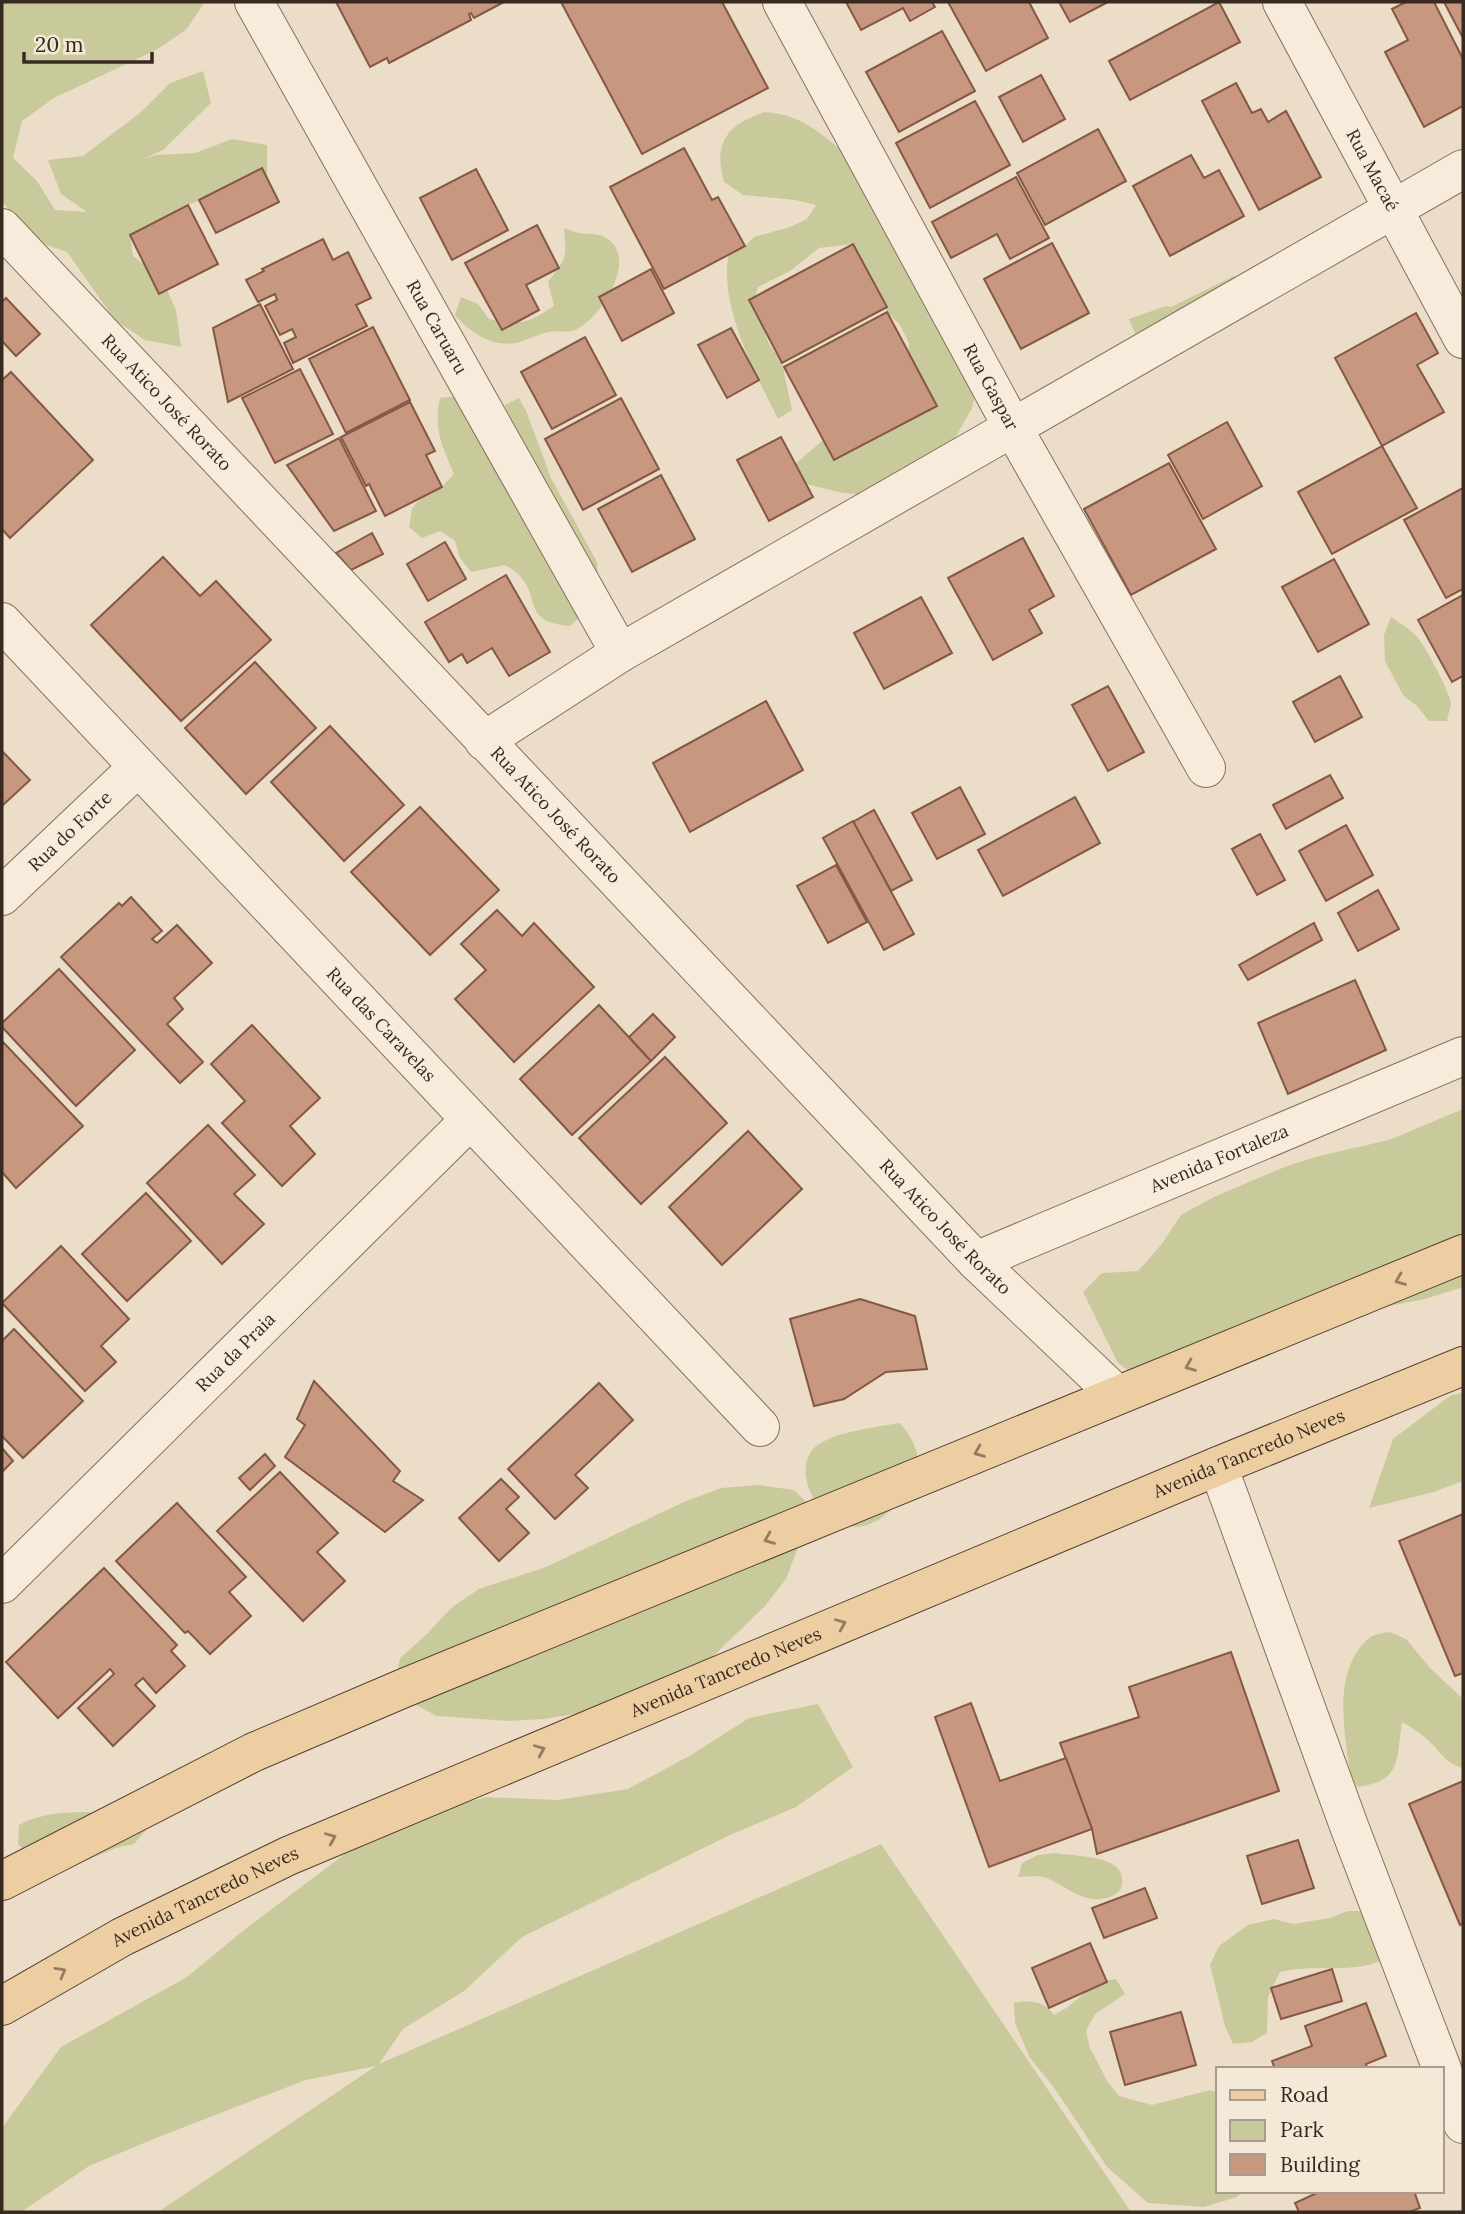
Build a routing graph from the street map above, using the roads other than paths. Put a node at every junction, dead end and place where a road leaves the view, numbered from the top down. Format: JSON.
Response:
{"nodes":[{"id":1,"x":254,"y":2,"type":"edge"},
{"id":2,"x":782,"y":2,"type":"edge"},
{"id":3,"x":1282,"y":2,"type":"edge"},
{"id":4,"x":1463,"y":169,"type":"edge"},
{"id":5,"x":1394,"y":209,"type":"junction"},
{"id":6,"x":2,"y":228,"type":"edge"},
{"id":7,"x":1463,"y":339,"type":"edge"},
{"id":8,"x":1013,"y":428,"type":"junction"},
{"id":9,"x":2,"y":622,"type":"edge"},
{"id":10,"x":620,"y":653,"type":"junction"},
{"id":11,"x":484,"y":741,"type":"junction"},
{"id":12,"x":138,"y":767,"type":"junction"},
{"id":13,"x":1206,"y":768,"type":"dead end"},
{"id":14,"x":2,"y":896,"type":"edge"},
{"id":15,"x":1463,"y":1056,"type":"edge"},
{"id":16,"x":470,"y":1120,"type":"junction"},
{"id":17,"x":1463,"y":1254,"type":"edge"},
{"id":18,"x":976,"y":1261,"type":"junction"},
{"id":19,"x":1463,"y":1366,"type":"edge"},
{"id":20,"x":1117,"y":1395,"type":"junction"},
{"id":21,"x":760,"y":1427,"type":"dead end"},
{"id":22,"x":1218,"y":1466,"type":"junction"},
{"id":23,"x":2,"y":1584,"type":"edge"},
{"id":24,"x":2,"y":1881,"type":"edge"},
{"id":25,"x":2,"y":2006,"type":"edge"},
{"id":26,"x":1441,"y":2067,"type":"edge"},
{"id":27,"x":1444,"y":2074,"type":"edge"},
{"id":28,"x":1463,"y":2124,"type":"edge"}],
"edges":[{"from":1,"to":10,"type":"street","name":"Rua Caruaru"},
{"from":2,"to":8,"type":"street","name":"Rua Gaspar"},
{"from":3,"to":5,"type":"street","name":"Rua Macaé"},
{"from":4,"to":5,"type":"street"},
{"from":5,"to":7,"type":"street","name":"Rua Macaé"},
{"from":5,"to":8,"type":"street"},
{"from":6,"to":11,"type":"street","name":"Rua Atico José Rorato"},
{"from":8,"to":10,"type":"street"},
{"from":8,"to":13,"type":"street","name":"Rua Gaspar"},
{"from":9,"to":12,"type":"street","name":"Rua das Caravelas"},
{"from":10,"to":11,"type":"street"},
{"from":11,"to":18,"type":"street","name":"Rua Atico José Rorato"},
{"from":12,"to":14,"type":"street","name":"Rua do Forte"},
{"from":12,"to":16,"type":"street","name":"Rua das Caravelas"},
{"from":15,"to":18,"type":"street","name":"Avenida Fortaleza"},
{"from":16,"to":21,"type":"street","name":"Rua das Caravelas"},
{"from":16,"to":23,"type":"street","name":"Rua da Praia"},
{"from":17,"to":20,"type":"main road","one_way":true},
{"from":18,"to":20,"type":"street","name":"Rua Atico José Rorato"},
{"from":19,"to":22,"type":"main road","name":"Avenida Tancredo Neves"},
{"from":20,"to":24,"type":"main road","one_way":true},
{"from":25,"to":22,"type":"main road","name":"Avenida Tancredo Neves","one_way":true},
{"from":22,"to":26,"type":"street"},
{"from":27,"to":28,"type":"street"}]}
